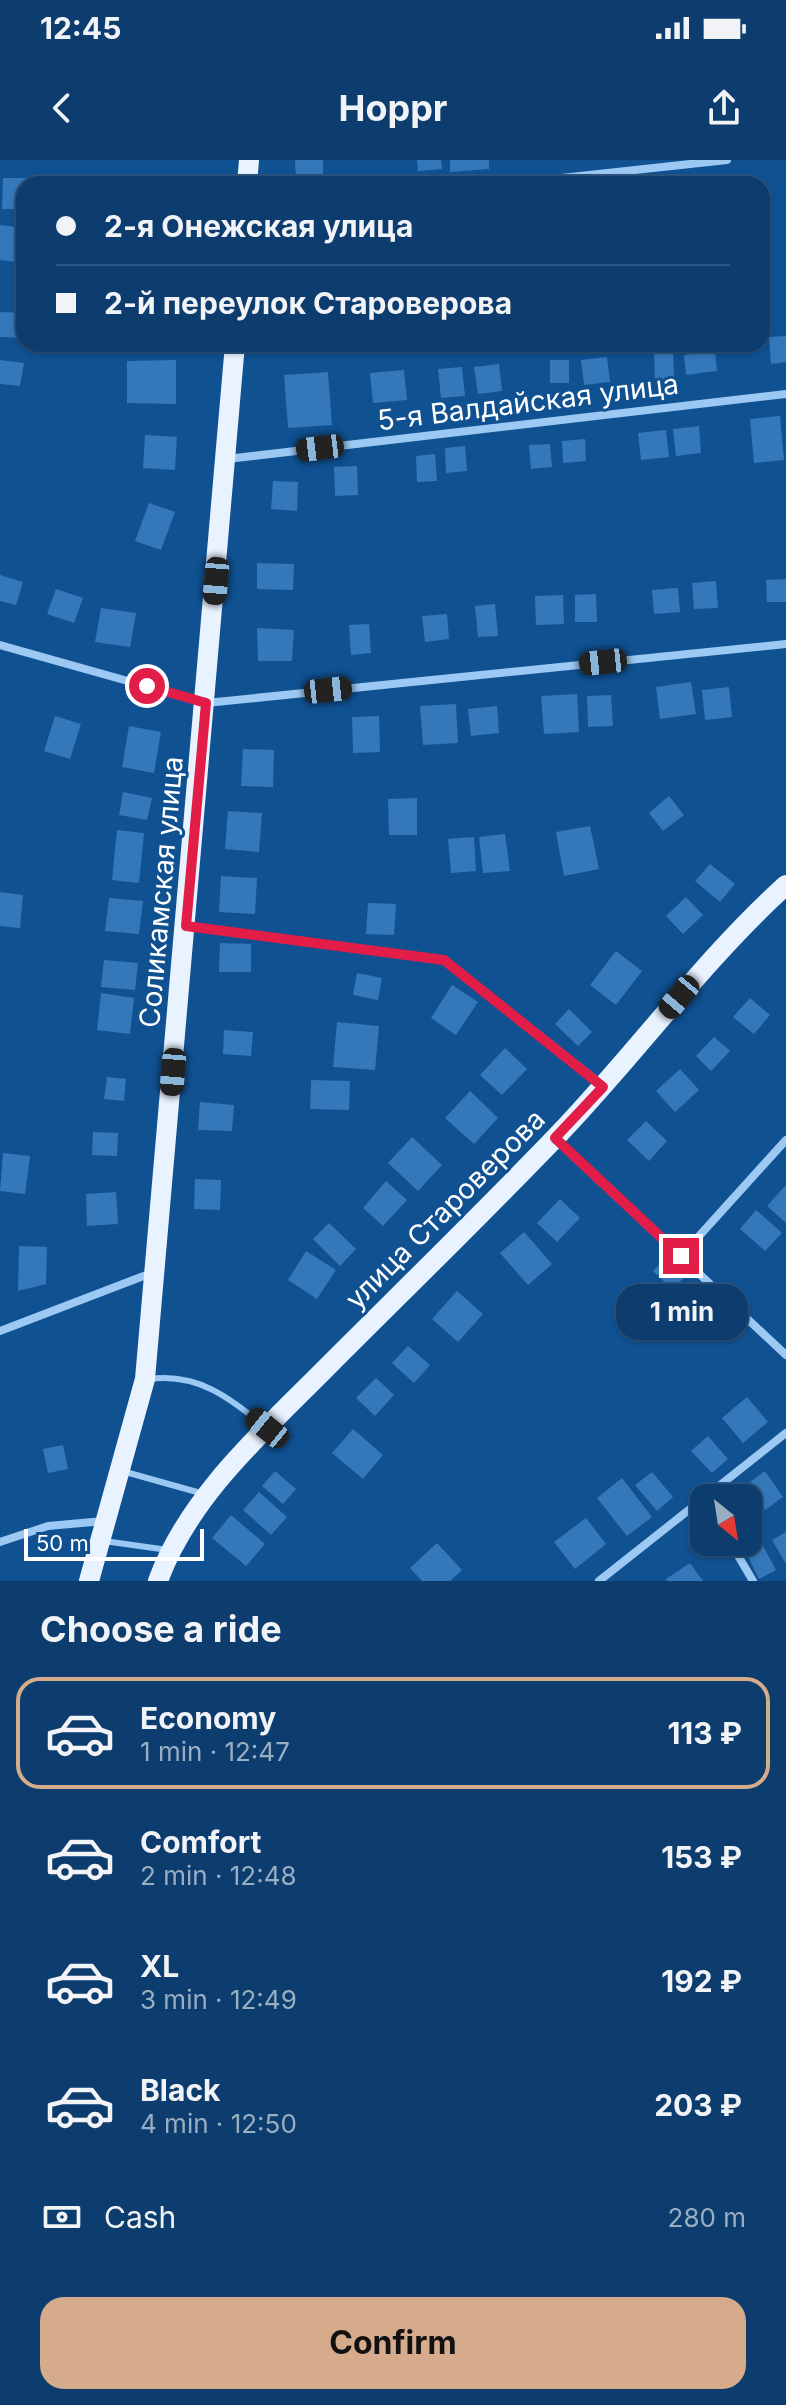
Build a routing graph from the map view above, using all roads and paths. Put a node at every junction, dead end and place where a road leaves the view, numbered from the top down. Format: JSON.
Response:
{"nodes":[{"id":1,"x":727,"y":160,"type":"edge"},
{"id":2,"x":580,"y":176,"type":"edge"},
{"id":3,"x":234,"y":352,"type":"edge"},
{"id":4,"x":786,"y":394,"type":"edge"},
{"id":5,"x":227,"y":459,"type":"junction"},
{"id":6,"x":786,"y":644,"type":"edge"},
{"id":7,"x":0,"y":645,"type":"edge"},
{"id":8,"x":206,"y":703,"type":"junction"},
{"id":9,"x":786,"y":885,"type":"edge"},
{"id":10,"x":186,"y":926,"type":"junction"},
{"id":11,"x":603,"y":1087,"type":"junction"},
{"id":12,"x":555,"y":1138,"type":"junction"},
{"id":13,"x":786,"y":1140,"type":"edge"},
{"id":14,"x":681,"y":1256,"type":"junction"},
{"id":15,"x":155,"y":1271,"type":"junction"},
{"id":16,"x":0,"y":1331,"type":"edge"},
{"id":17,"x":786,"y":1355,"type":"edge"},
{"id":18,"x":145,"y":1379,"type":"junction"},
{"id":19,"x":267,"y":1428,"type":"junction"},
{"id":20,"x":786,"y":1433,"type":"edge"},
{"id":21,"x":120,"y":1471,"type":"junction"},
{"id":22,"x":722,"y":1484,"type":"edge"},
{"id":23,"x":207,"y":1495,"type":"junction"},
{"id":24,"x":690,"y":1509,"type":"edge"},
{"id":25,"x":104,"y":1530,"type":"junction"},
{"id":26,"x":0,"y":1542,"type":"edge"},
{"id":27,"x":169,"y":1550,"type":"junction"},
{"id":28,"x":738,"y":1556,"type":"edge"},
{"id":29,"x":89,"y":1581,"type":"edge"},
{"id":30,"x":158,"y":1581,"type":"edge"},
{"id":31,"x":599,"y":1581,"type":"edge"},
{"id":32,"x":753,"y":1581,"type":"edge"}],
"edges":[{"from":1,"to":2,"type":"street"},
{"from":3,"to":5,"type":"main road","name":"Соликамская улица"},
{"from":4,"to":5,"type":"street","name":"5-я Валдайская улица"},
{"from":5,"to":8,"type":"main road","name":"Соликамская улица"},
{"from":6,"to":8,"type":"street"},
{"from":7,"to":8,"type":"street"},
{"from":8,"to":10,"type":"main road","name":"Соликамская улица"},
{"from":9,"to":11,"type":"main road","name":"улица Староверова"},
{"from":10,"to":11,"type":"street"},
{"from":10,"to":15,"type":"main road","name":"Соликамская улица"},
{"from":11,"to":12,"type":"main road","name":"улица Староверова"},
{"from":12,"to":14,"type":"street"},
{"from":12,"to":19,"type":"main road","name":"улица Староверова"},
{"from":13,"to":14,"type":"street"},
{"from":14,"to":17,"type":"street"},
{"from":15,"to":16,"type":"street"},
{"from":15,"to":18,"type":"main road","name":"Соликамская улица"},
{"from":18,"to":19,"type":"lane"},
{"from":18,"to":21,"type":"main road","name":"Соликамская улица"},
{"from":19,"to":23,"type":"main road","name":"улица Староверова"},
{"from":20,"to":22,"type":"street"},
{"from":21,"to":23,"type":"lane"},
{"from":21,"to":25,"type":"main road","name":"Соликамская улица"},
{"from":23,"to":27,"type":"main road","name":"улица Староверова"},
{"from":24,"to":31,"type":"street"},
{"from":25,"to":26,"type":"street"},
{"from":25,"to":27,"type":"lane"},
{"from":25,"to":29,"type":"main road","name":"Соликамская улица"},
{"from":27,"to":30,"type":"main road","name":"улица Староверова"},
{"from":28,"to":32,"type":"street"}]}
